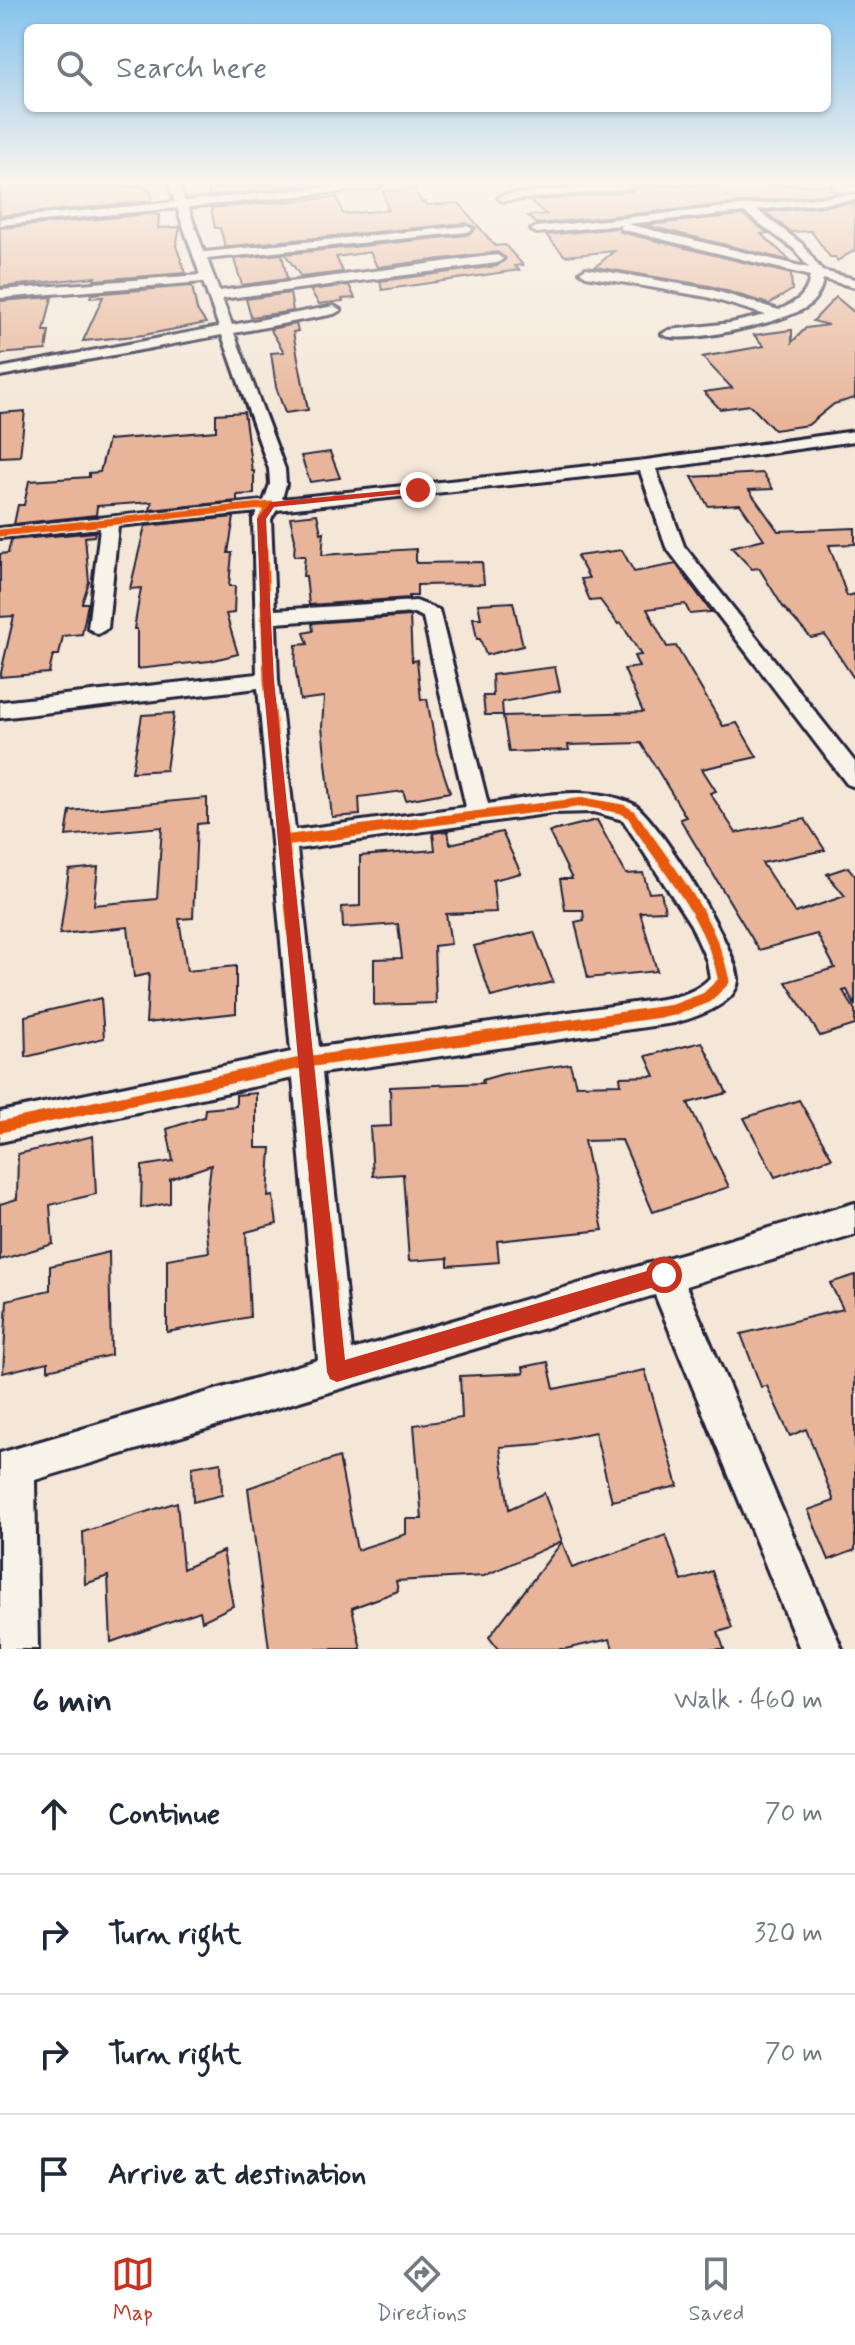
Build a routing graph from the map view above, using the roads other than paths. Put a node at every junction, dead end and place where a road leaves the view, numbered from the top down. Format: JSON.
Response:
{"nodes":[{"id":1,"x":200,"y":262,"type":"edge"},
{"id":2,"x":474,"y":262,"type":"edge"},
{"id":3,"x":768,"y":262,"type":"edge"},
{"id":4,"x":809,"y":262,"type":"edge"},
{"id":5,"x":586,"y":272,"type":"dead end"},
{"id":6,"x":817,"y":274,"type":"junction"},
{"id":7,"x":206,"y":278,"type":"junction"},
{"id":8,"x":855,"y":283,"type":"edge"},
{"id":9,"x":0,"y":294,"type":"edge"},
{"id":10,"x":212,"y":296,"type":"junction"},
{"id":11,"x":334,"y":310,"type":"dead end"},
{"id":12,"x":780,"y":315,"type":"junction"},
{"id":13,"x":225,"y":331,"type":"junction"},
{"id":14,"x":669,"y":334,"type":"dead end"},
{"id":15,"x":0,"y":372,"type":"edge"},
{"id":16,"x":855,"y":436,"type":"edge"},
{"id":17,"x":646,"y":465,"type":"junction"},
{"id":18,"x":271,"y":505,"type":"junction"},
{"id":19,"x":110,"y":521,"type":"junction"},
{"id":20,"x":0,"y":533,"type":"edge"},
{"id":21,"x":267,"y":617,"type":"junction"},
{"id":22,"x":98,"y":628,"type":"dead end"},
{"id":23,"x":268,"y":680,"type":"junction"},
{"id":24,"x":0,"y":710,"type":"edge"},
{"id":25,"x":855,"y":778,"type":"edge"},
{"id":26,"x":479,"y":814,"type":"junction"},
{"id":27,"x":284,"y":841,"type":"junction"},
{"id":28,"x":306,"y":1062,"type":"junction"},
{"id":29,"x":0,"y":1127,"type":"edge"},
{"id":30,"x":855,"y":1219,"type":"edge"},
{"id":31,"x":664,"y":1275,"type":"junction"},
{"id":32,"x":337,"y":1372,"type":"junction"},
{"id":33,"x":8,"y":1469,"type":"edge"},
{"id":34,"x":17,"y":1649,"type":"edge"},
{"id":35,"x":821,"y":1649,"type":"edge"}],
"edges":[{"from":1,"to":7,"type":"street"},
{"from":2,"to":10,"type":"street"},
{"from":3,"to":6,"type":"street"},
{"from":4,"to":6,"type":"street"},
{"from":5,"to":12,"type":"street"},
{"from":6,"to":8,"type":"street"},
{"from":6,"to":12,"type":"street"},
{"from":7,"to":9,"type":"street"},
{"from":7,"to":10,"type":"street"},
{"from":10,"to":13,"type":"street"},
{"from":11,"to":13,"type":"street"},
{"from":12,"to":14,"type":"street"},
{"from":13,"to":15,"type":"street"},
{"from":13,"to":18,"type":"street"},
{"from":16,"to":17,"type":"street"},
{"from":17,"to":18,"type":"street"},
{"from":17,"to":25,"type":"street"},
{"from":18,"to":19,"type":"street"},
{"from":18,"to":21,"type":"street"},
{"from":19,"to":20,"type":"street"},
{"from":19,"to":22,"type":"street"},
{"from":21,"to":23,"type":"street"},
{"from":21,"to":26,"type":"street"},
{"from":23,"to":24,"type":"street"},
{"from":23,"to":27,"type":"street"},
{"from":26,"to":27,"type":"street"},
{"from":26,"to":28,"type":"street"},
{"from":27,"to":28,"type":"street"},
{"from":28,"to":29,"type":"street"},
{"from":28,"to":32,"type":"street"},
{"from":30,"to":31,"type":"street"},
{"from":31,"to":32,"type":"street"},
{"from":31,"to":35,"type":"street"},
{"from":32,"to":33,"type":"street"},
{"from":33,"to":34,"type":"street"}]}
